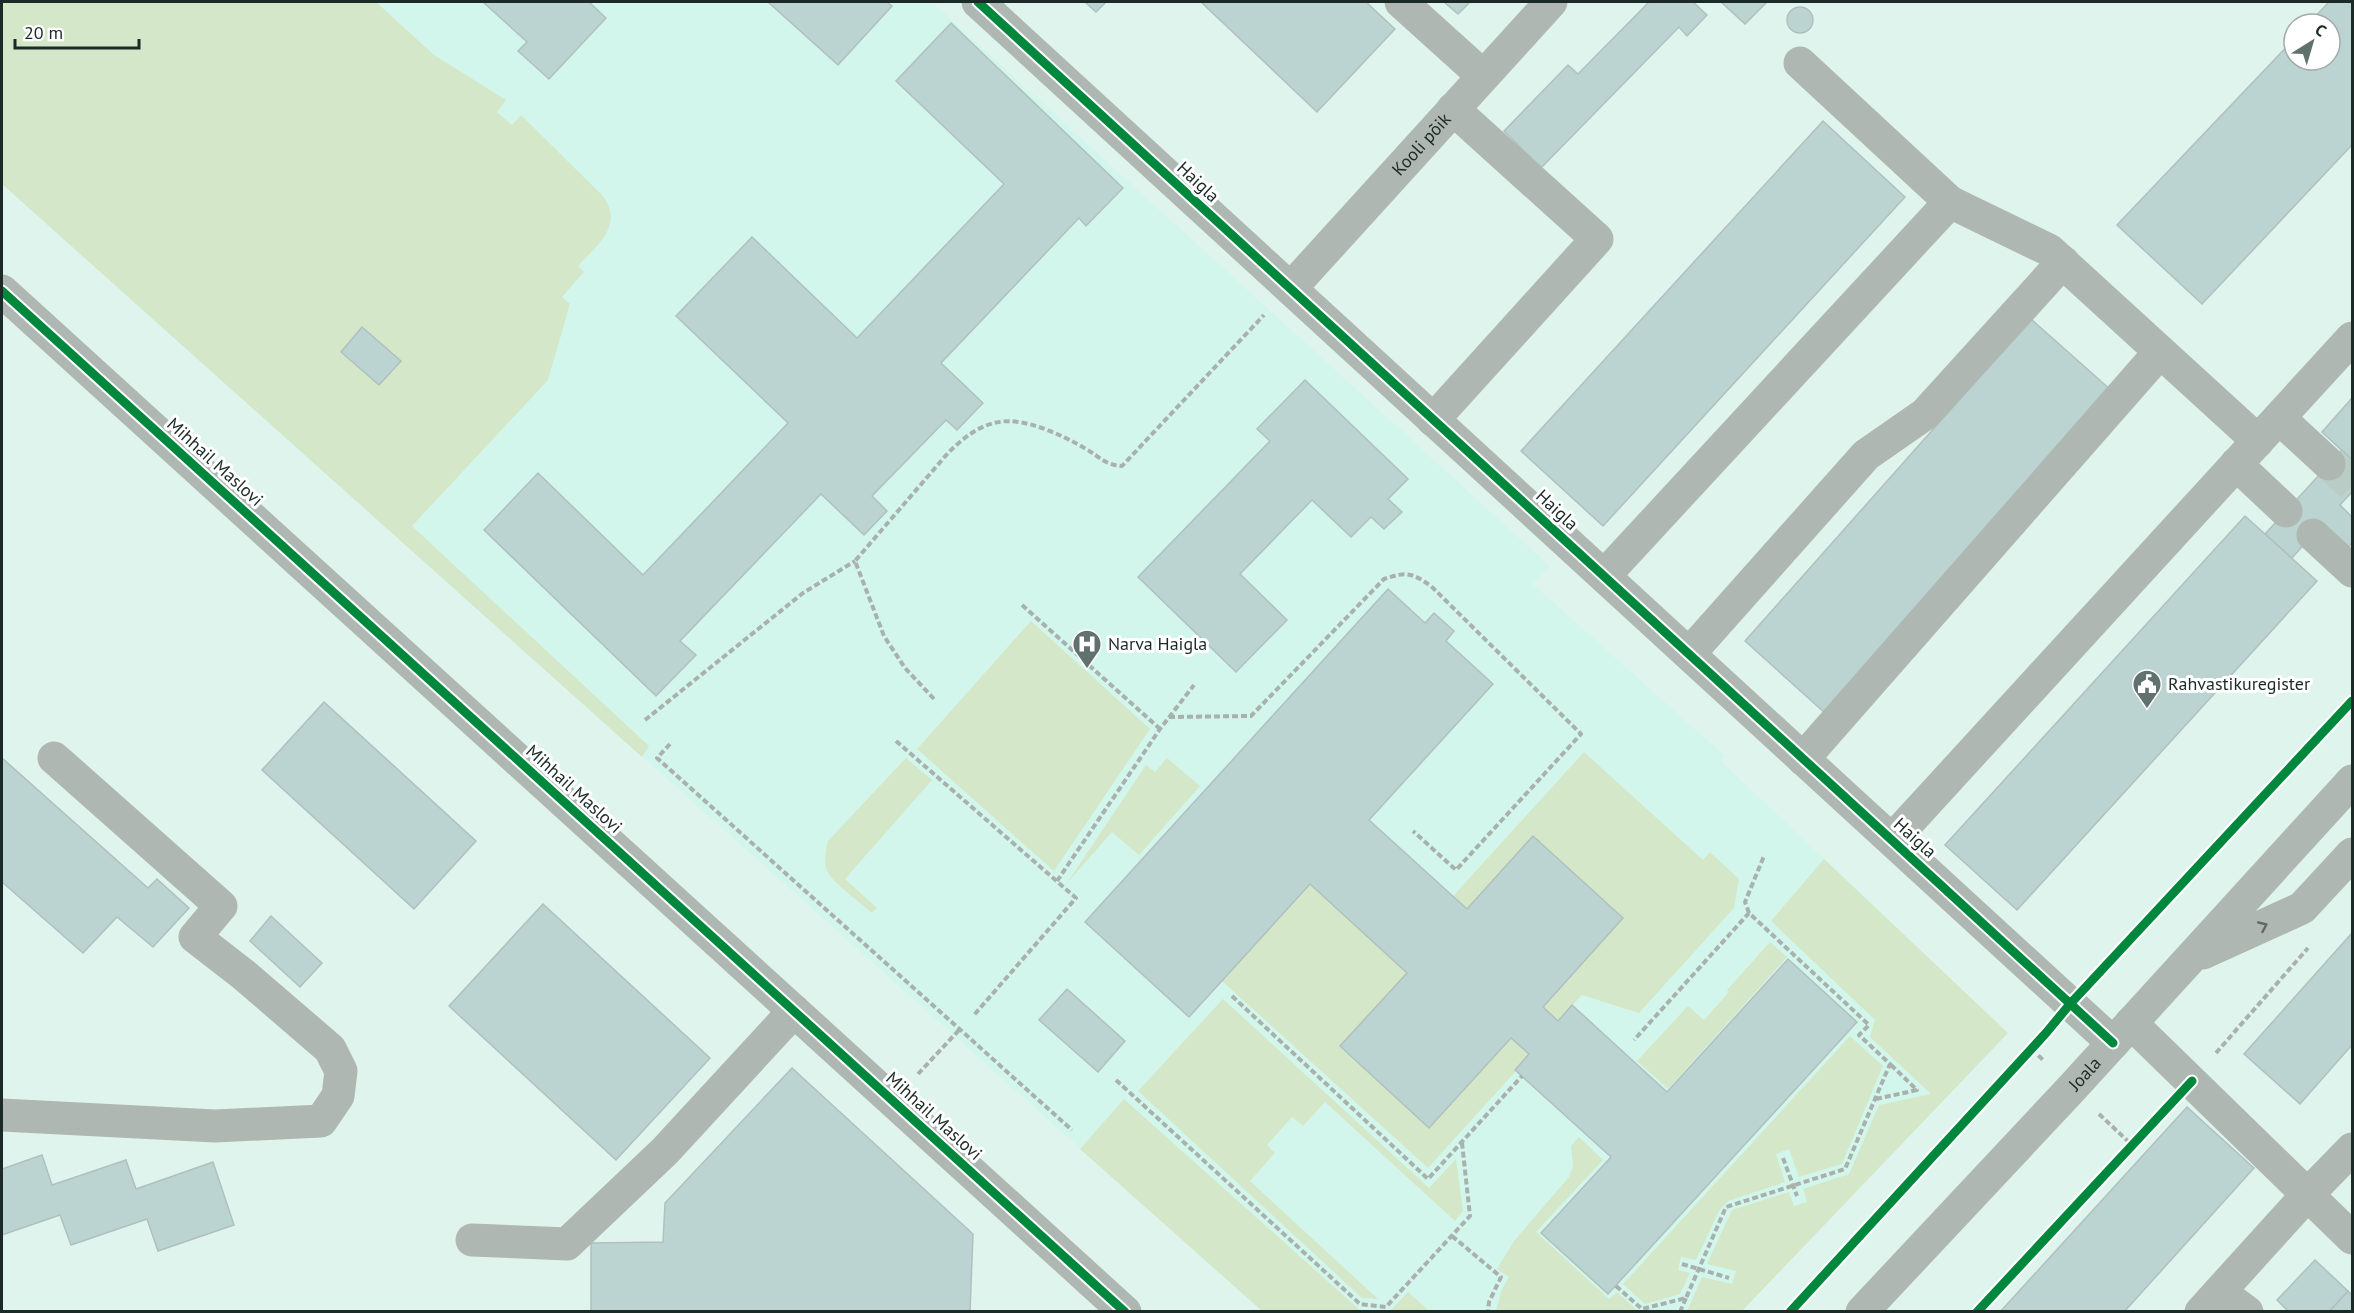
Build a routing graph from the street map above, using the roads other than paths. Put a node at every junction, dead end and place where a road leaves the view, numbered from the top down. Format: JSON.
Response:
{"nodes":[{"id":1,"x":978,"y":2,"type":"edge"},
{"id":2,"x":1401,"y":2,"type":"edge"},
{"id":3,"x":1551,"y":2,"type":"edge"},
{"id":4,"x":1800,"y":63,"type":"dead end"},
{"id":5,"x":1483,"y":76,"type":"junction"},
{"id":6,"x":1453,"y":109,"type":"junction"},
{"id":7,"x":1950,"y":201,"type":"junction"},
{"id":8,"x":2063,"y":262,"type":"junction"},
{"id":9,"x":1291,"y":288,"type":"junction"},
{"id":10,"x":2,"y":291,"type":"edge"},
{"id":11,"x":2352,"y":338,"type":"edge"},
{"id":12,"x":2160,"y":352,"type":"junction"},
{"id":13,"x":1433,"y":420,"type":"junction"},
{"id":14,"x":2258,"y":441,"type":"junction"},
{"id":15,"x":2329,"y":464,"type":"tunnel mouth"},
{"id":16,"x":2286,"y":511,"type":"dead end"},
{"id":17,"x":2313,"y":535,"type":"dead end"},
{"id":18,"x":2352,"y":571,"type":"edge"},
{"id":19,"x":1604,"y":576,"type":"junction"},
{"id":20,"x":1689,"y":654,"type":"junction"},
{"id":21,"x":54,"y":758,"type":"dead end"},
{"id":22,"x":1803,"y":759,"type":"junction"},
{"id":23,"x":2352,"y":781,"type":"edge"},
{"id":24,"x":1892,"y":840,"type":"junction"},
{"id":25,"x":2352,"y":854,"type":"edge"},
{"id":26,"x":2190,"y":958,"type":"junction"},
{"id":27,"x":794,"y":1011,"type":"junction"},
{"id":28,"x":2122,"y":1033,"type":"junction"},
{"id":29,"x":2,"y":1115,"type":"edge"},
{"id":30,"x":2352,"y":1149,"type":"edge"},
{"id":31,"x":2308,"y":1194,"type":"junction"},
{"id":32,"x":2352,"y":1238,"type":"edge"},
{"id":33,"x":472,"y":1240,"type":"dead end"},
{"id":34,"x":2211,"y":1302,"type":"edge"},
{"id":35,"x":1125,"y":1311,"type":"edge"},
{"id":36,"x":1862,"y":1311,"type":"edge"},
{"id":37,"x":2247,"y":1311,"type":"edge"}],
"edges":[{"from":1,"to":9,"type":"street","name":"Haigla"},
{"from":2,"to":5,"type":"street"},
{"from":3,"to":5,"type":"street","name":"Kooli põik"},
{"from":4,"to":7,"type":"street"},
{"from":5,"to":6,"type":"street","name":"Kooli põik"},
{"from":6,"to":9,"type":"street","name":"Kooli põik"},
{"from":6,"to":13,"type":"street"},
{"from":7,"to":8,"type":"street"},
{"from":7,"to":19,"type":"street"},
{"from":8,"to":12,"type":"street"},
{"from":8,"to":20,"type":"street"},
{"from":9,"to":13,"type":"street","name":"Haigla"},
{"from":10,"to":27,"type":"street","name":"Mihhail Maslovi"},
{"from":11,"to":14,"type":"street"},
{"from":12,"to":14,"type":"street"},
{"from":12,"to":22,"type":"street"},
{"from":13,"to":19,"type":"street","name":"Haigla"},
{"from":14,"to":15,"type":"street"},
{"from":14,"to":16,"type":"street"},
{"from":14,"to":24,"type":"street"},
{"from":17,"to":18,"type":"street"},
{"from":19,"to":20,"type":"street","name":"Haigla"},
{"from":20,"to":22,"type":"street","name":"Haigla"},
{"from":21,"to":29,"type":"street"},
{"from":22,"to":24,"type":"street","name":"Haigla"},
{"from":23,"to":26,"type":"street","name":"Joala"},
{"from":24,"to":28,"type":"street","name":"Haigla"},
{"from":26,"to":25,"type":"street","one_way":true},
{"from":26,"to":28,"type":"street","name":"Joala"},
{"from":27,"to":33,"type":"street"},
{"from":27,"to":35,"type":"street","name":"Mihhail Maslovi"},
{"from":28,"to":31,"type":"street","name":"Haigla"},
{"from":28,"to":36,"type":"street","name":"Joala"},
{"from":30,"to":31,"type":"street"},
{"from":31,"to":32,"type":"street","name":"Haigla"},
{"from":31,"to":34,"type":"street"},
{"from":34,"to":37,"type":"street"}]}
